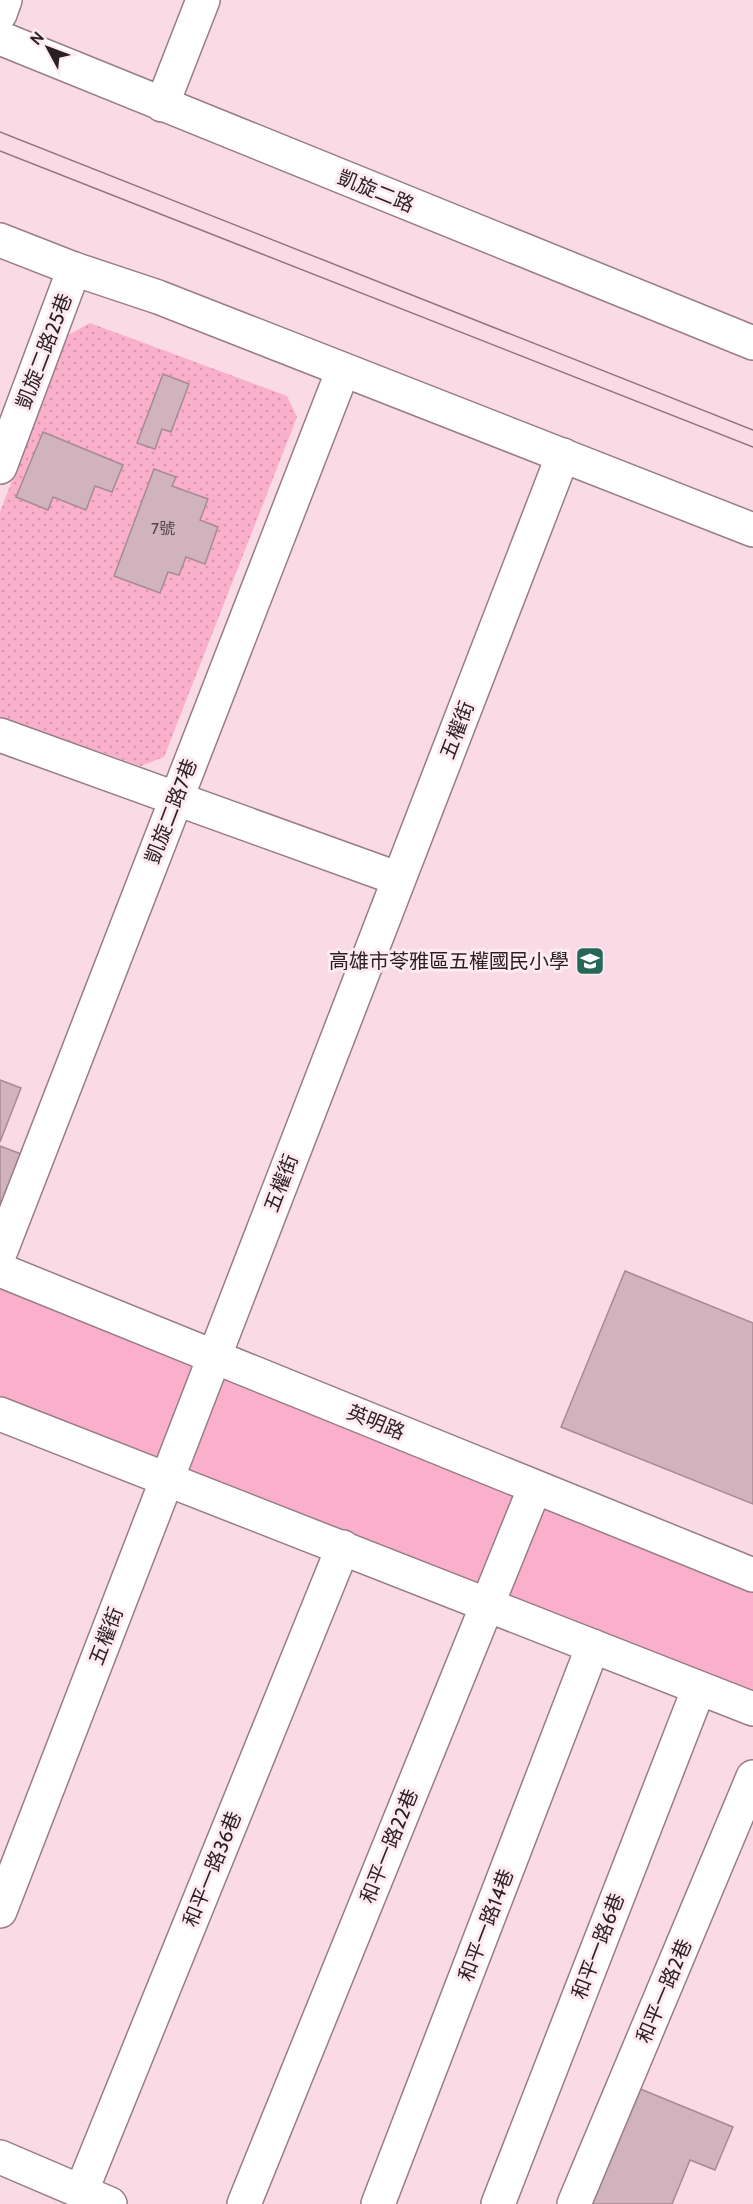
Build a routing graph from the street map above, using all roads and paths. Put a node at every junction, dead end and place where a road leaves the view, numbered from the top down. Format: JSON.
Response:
{"nodes":[{"id":1,"x":5,"y":0,"type":"edge"},
{"id":2,"x":203,"y":0,"type":"edge"},
{"id":3,"x":0,"y":14,"type":"edge"},
{"id":4,"x":0,"y":38,"type":"edge"},
{"id":5,"x":162,"y":105,"type":"junction"},
{"id":6,"x":0,"y":240,"type":"edge"},
{"id":7,"x":74,"y":270,"type":"junction"},
{"id":8,"x":753,"y":343,"type":"edge"},
{"id":9,"x":343,"y":370,"type":"junction"},
{"id":10,"x":563,"y":454,"type":"junction"},
{"id":11,"x":0,"y":467,"type":"edge"},
{"id":12,"x":753,"y":530,"type":"edge"},
{"id":13,"x":0,"y":735,"type":"edge"},
{"id":14,"x":177,"y":798,"type":"junction"},
{"id":15,"x":399,"y":879,"type":"junction"},
{"id":16,"x":0,"y":1253,"type":"edge"},
{"id":17,"x":0,"y":1270,"type":"edge"},
{"id":18,"x":214,"y":1356,"type":"junction"},
{"id":19,"x":0,"y":1414,"type":"edge"},
{"id":20,"x":166,"y":1480,"type":"junction"},
{"id":21,"x":536,"y":1487,"type":"junction"},
{"id":22,"x":343,"y":1547,"type":"junction"},
{"id":23,"x":753,"y":1575,"type":"edge"},
{"id":24,"x":488,"y":1604,"type":"junction"},
{"id":25,"x":593,"y":1646,"type":"junction"},
{"id":26,"x":699,"y":1688,"type":"junction"},
{"id":27,"x":753,"y":1709,"type":"edge"},
{"id":28,"x":753,"y":1777,"type":"edge"},
{"id":29,"x":0,"y":1911,"type":"edge"},
{"id":30,"x":0,"y":2157,"type":"edge"},
{"id":31,"x":96,"y":2198,"type":"edge"},
{"id":32,"x":244,"y":2204,"type":"edge"},
{"id":33,"x":378,"y":2204,"type":"edge"},
{"id":34,"x":498,"y":2204,"type":"edge"},
{"id":35,"x":574,"y":2204,"type":"edge"}],
"edges":[{"from":1,"to":3,"type":"street"},
{"from":2,"to":5,"type":"street"},
{"from":4,"to":5,"type":"street","name":"凱旋二路"},
{"from":5,"to":8,"type":"street","name":"凱旋二路"},
{"from":6,"to":7,"type":"street"},
{"from":7,"to":9,"type":"street"},
{"from":7,"to":11,"type":"street","name":"凱旋二路25巷"},
{"from":9,"to":10,"type":"street"},
{"from":9,"to":14,"type":"street","name":"凱旋二路7巷"},
{"from":10,"to":12,"type":"street"},
{"from":10,"to":15,"type":"street","name":"五權街"},
{"from":13,"to":14,"type":"street"},
{"from":14,"to":15,"type":"street"},
{"from":14,"to":16,"type":"street","name":"凱旋二路7巷"},
{"from":15,"to":18,"type":"street","name":"五權街"},
{"from":17,"to":18,"type":"street","name":"英明路"},
{"from":18,"to":20,"type":"street","name":"五權街"},
{"from":18,"to":21,"type":"street","name":"英明路"},
{"from":19,"to":20,"type":"street"},
{"from":20,"to":22,"type":"street"},
{"from":20,"to":29,"type":"street","name":"五權街"},
{"from":21,"to":23,"type":"street","name":"英明路"},
{"from":21,"to":24,"type":"street","name":"和平一路22巷"},
{"from":22,"to":24,"type":"street"},
{"from":22,"to":31,"type":"street","name":"和平一路36巷"},
{"from":24,"to":25,"type":"street"},
{"from":24,"to":32,"type":"street","name":"和平一路22巷"},
{"from":25,"to":26,"type":"street"},
{"from":25,"to":33,"type":"street","name":"和平一路14巷"},
{"from":26,"to":27,"type":"street"},
{"from":26,"to":34,"type":"street","name":"和平一路6巷"},
{"from":28,"to":35,"type":"street","name":"和平一路2巷"},
{"from":30,"to":31,"type":"street"}]}
